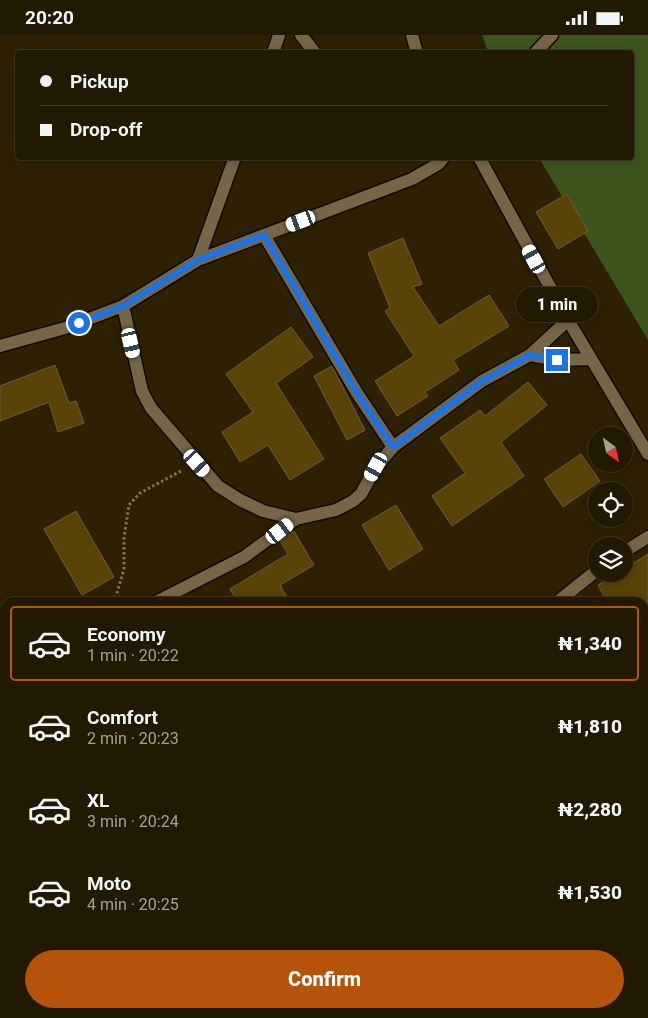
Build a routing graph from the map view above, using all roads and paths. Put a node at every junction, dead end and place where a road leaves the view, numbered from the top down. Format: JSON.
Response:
{"nodes":[{"id":1,"x":279,"y":35,"type":"edge"},
{"id":2,"x":301,"y":35,"type":"edge"},
{"id":3,"x":412,"y":35,"type":"edge"},
{"id":4,"x":552,"y":35,"type":"edge"},
{"id":5,"x":274,"y":50,"type":"edge"},
{"id":6,"x":313,"y":50,"type":"edge"},
{"id":7,"x":416,"y":50,"type":"edge"},
{"id":8,"x":539,"y":50,"type":"edge"},
{"id":9,"x":234,"y":160,"type":"edge"},
{"id":10,"x":441,"y":160,"type":"edge"},
{"id":11,"x":481,"y":160,"type":"edge"},
{"id":12,"x":264,"y":235,"type":"junction"},
{"id":13,"x":198,"y":260,"type":"junction"},
{"id":14,"x":123,"y":306,"type":"junction"},
{"id":15,"x":568,"y":320,"type":"junction"},
{"id":16,"x":0,"y":346,"type":"edge"},
{"id":17,"x":530,"y":355,"type":"junction"},
{"id":18,"x":591,"y":359,"type":"junction"},
{"id":19,"x":393,"y":447,"type":"junction"},
{"id":20,"x":648,"y":454,"type":"edge"},
{"id":21,"x":197,"y":463,"type":"junction"},
{"id":22,"x":296,"y":519,"type":"junction"},
{"id":23,"x":648,"y":537,"type":"edge"},
{"id":24,"x":633,"y":546,"type":"edge"},
{"id":25,"x":588,"y":577,"type":"edge"},
{"id":26,"x":116,"y":597,"type":"edge"},
{"id":27,"x":166,"y":597,"type":"edge"},
{"id":28,"x":564,"y":597,"type":"edge"}],
"edges":[{"from":1,"to":5,"type":"street"},
{"from":2,"to":6,"type":"street"},
{"from":3,"to":7,"type":"street"},
{"from":4,"to":8,"type":"street"},
{"from":9,"to":13,"type":"street"},
{"from":10,"to":12,"type":"street"},
{"from":11,"to":15,"type":"street"},
{"from":12,"to":13,"type":"street"},
{"from":12,"to":19,"type":"street"},
{"from":13,"to":14,"type":"street"},
{"from":14,"to":16,"type":"street"},
{"from":14,"to":21,"type":"street"},
{"from":15,"to":17,"type":"street"},
{"from":15,"to":18,"type":"street"},
{"from":17,"to":18,"type":"street"},
{"from":17,"to":19,"type":"street"},
{"from":18,"to":20,"type":"street"},
{"from":19,"to":22,"type":"street"},
{"from":21,"to":22,"type":"street"},
{"from":21,"to":26,"type":"path"},
{"from":22,"to":27,"type":"street"},
{"from":23,"to":24,"type":"street"},
{"from":25,"to":28,"type":"street"}]}
